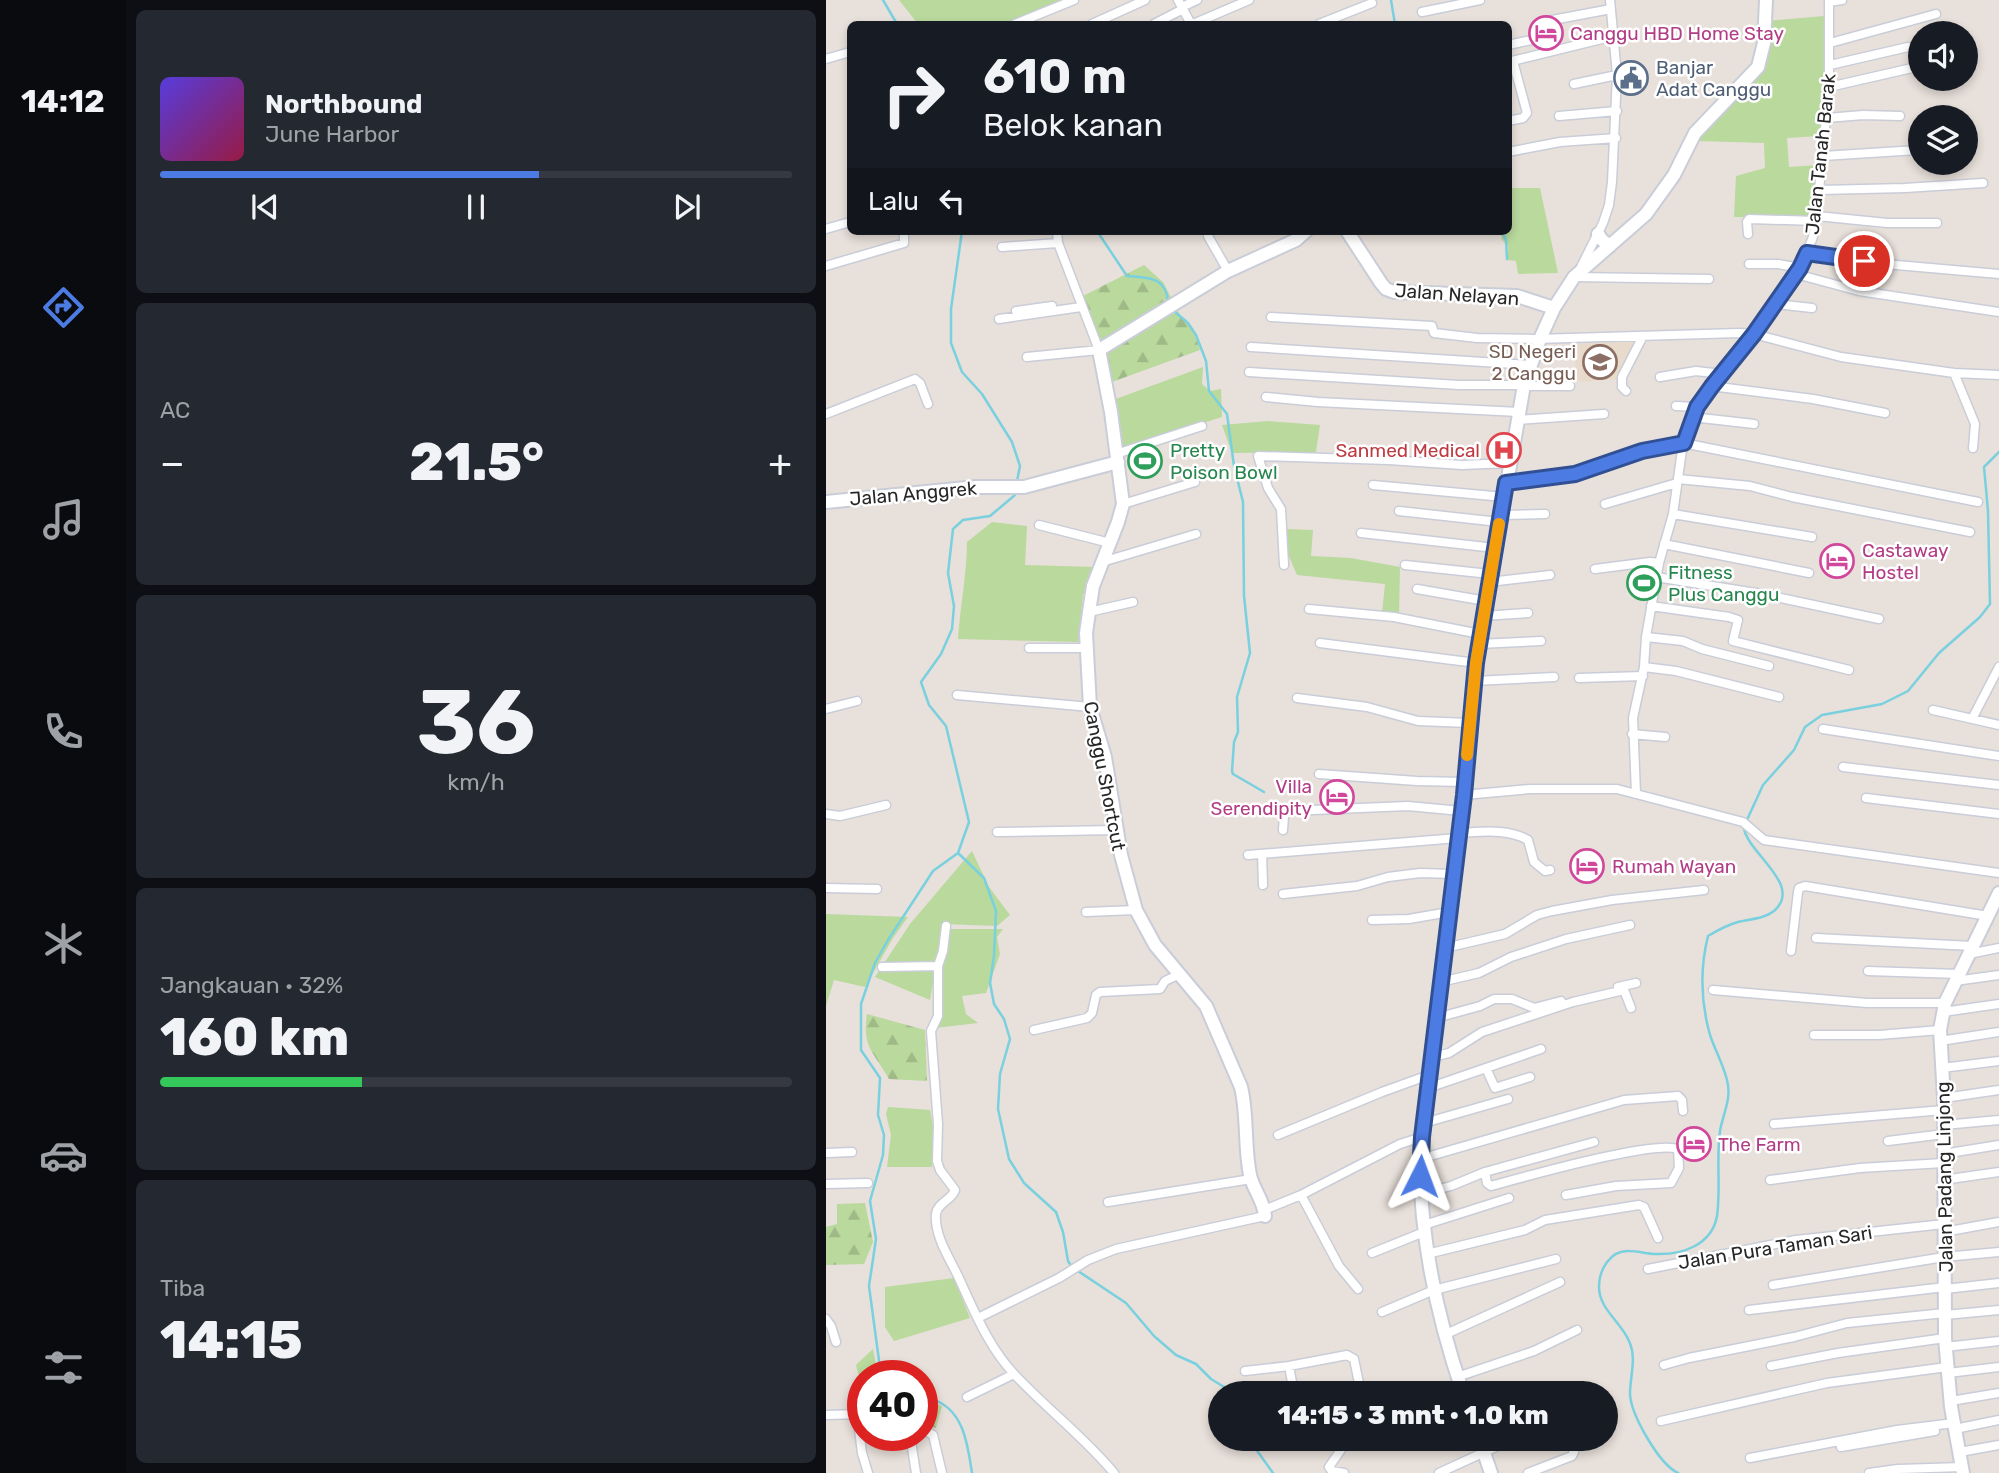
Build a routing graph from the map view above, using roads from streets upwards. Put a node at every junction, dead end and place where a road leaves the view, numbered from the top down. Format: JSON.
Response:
{"nodes":[{"id":1,"x":1074,"y":0,"type":"edge"},
{"id":2,"x":1145,"y":0,"type":"edge"},
{"id":3,"x":1196,"y":0,"type":"edge"},
{"id":4,"x":1249,"y":0,"type":"edge"},
{"id":5,"x":1480,"y":0,"type":"edge"},
{"id":6,"x":1766,"y":0,"type":"edge"},
{"id":7,"x":1842,"y":0,"type":"edge"},
{"id":8,"x":1829,"y":1,"type":"edge"},
{"id":9,"x":1372,"y":3,"type":"dead end"},
{"id":10,"x":1611,"y":4,"type":"edge"},
{"id":11,"x":1181,"y":5,"type":"edge"},
{"id":12,"x":1422,"y":12,"type":"dead end"},
{"id":13,"x":1936,"y":14,"type":"dead end"},
{"id":14,"x":1022,"y":21,"type":"edge"},
{"id":15,"x":1099,"y":21,"type":"edge"},
{"id":16,"x":1158,"y":21,"type":"edge"},
{"id":17,"x":1190,"y":21,"type":"edge"},
{"id":18,"x":1199,"y":21,"type":"edge"},
{"id":19,"x":1327,"y":21,"type":"edge"},
{"id":20,"x":1614,"y":36,"type":"junction"},
{"id":21,"x":1830,"y":43,"type":"junction"},
{"id":22,"x":1512,"y":44,"type":"edge"},
{"id":23,"x":1908,"y":47,"type":"dead end"},
{"id":24,"x":847,"y":53,"type":"edge"},
{"id":25,"x":826,"y":59,"type":"edge"},
{"id":26,"x":1512,"y":62,"type":"edge"},
{"id":27,"x":1512,"y":65,"type":"edge"},
{"id":28,"x":1830,"y":65,"type":"junction"},
{"id":29,"x":1908,"y":69,"type":"edge"},
{"id":30,"x":1617,"y":75,"type":"junction"},
{"id":31,"x":1574,"y":84,"type":"dead end"},
{"id":32,"x":1829,"y":87,"type":"junction"},
{"id":33,"x":1616,"y":111,"type":"junction"},
{"id":34,"x":1559,"y":116,"type":"dead end"},
{"id":35,"x":1900,"y":116,"type":"dead end"},
{"id":36,"x":1827,"y":118,"type":"junction"},
{"id":37,"x":1512,"y":120,"type":"edge"},
{"id":38,"x":1616,"y":138,"type":"junction"},
{"id":39,"x":1512,"y":151,"type":"edge"},
{"id":40,"x":1908,"y":151,"type":"edge"},
{"id":41,"x":1823,"y":156,"type":"junction"},
{"id":42,"x":1983,"y":183,"type":"dead end"},
{"id":43,"x":1820,"y":190,"type":"junction"},
{"id":44,"x":1817,"y":218,"type":"junction"},
{"id":45,"x":847,"y":223,"type":"edge"},
{"id":46,"x":1937,"y":223,"type":"dead end"},
{"id":47,"x":826,"y":229,"type":"edge"},
{"id":48,"x":1598,"y":234,"type":"junction"},
{"id":49,"x":1748,"y":234,"type":"dead end"},
{"id":50,"x":905,"y":235,"type":"edge"},
{"id":51,"x":1057,"y":235,"type":"edge"},
{"id":52,"x":1302,"y":235,"type":"edge"},
{"id":53,"x":1350,"y":235,"type":"edge"},
{"id":54,"x":1208,"y":236,"type":"dead end"},
{"id":55,"x":1058,"y":243,"type":"junction"},
{"id":56,"x":1610,"y":246,"type":"junction"},
{"id":57,"x":1002,"y":247,"type":"dead end"},
{"id":58,"x":1807,"y":253,"type":"junction"},
{"id":59,"x":1749,"y":264,"type":"dead end"},
{"id":60,"x":826,"y":266,"type":"edge"},
{"id":61,"x":1228,"y":271,"type":"junction"},
{"id":62,"x":1798,"y":271,"type":"junction"},
{"id":63,"x":1999,"y":274,"type":"edge"},
{"id":64,"x":1576,"y":275,"type":"junction"},
{"id":65,"x":1709,"y":279,"type":"dead end"},
{"id":66,"x":1776,"y":303,"type":"junction"},
{"id":67,"x":1080,"y":305,"type":"junction"},
{"id":68,"x":1812,"y":308,"type":"dead end"},
{"id":69,"x":1554,"y":309,"type":"junction"},
{"id":70,"x":1016,"y":311,"type":"dead end"},
{"id":71,"x":1999,"y":312,"type":"edge"},
{"id":72,"x":1271,"y":317,"type":"dead end"},
{"id":73,"x":999,"y":319,"type":"dead end"},
{"id":74,"x":1754,"y":334,"type":"junction"},
{"id":75,"x":1643,"y":336,"type":"junction"},
{"id":76,"x":1540,"y":339,"type":"junction"},
{"id":77,"x":1251,"y":347,"type":"dead end"},
{"id":78,"x":1100,"y":350,"type":"junction"},
{"id":79,"x":1027,"y":357,"type":"dead end"},
{"id":80,"x":1531,"y":365,"type":"junction"},
{"id":81,"x":1249,"y":372,"type":"dead end"},
{"id":82,"x":1954,"y":373,"type":"junction"},
{"id":83,"x":1722,"y":374,"type":"junction"},
{"id":84,"x":1999,"y":374,"type":"edge"},
{"id":85,"x":1660,"y":377,"type":"dead end"},
{"id":86,"x":1524,"y":385,"type":"junction"},
{"id":87,"x":1570,"y":386,"type":"dead end"},
{"id":88,"x":1712,"y":386,"type":"junction"},
{"id":89,"x":1626,"y":391,"type":"dead end"},
{"id":90,"x":1266,"y":397,"type":"dead end"},
{"id":91,"x":928,"y":404,"type":"dead end"},
{"id":92,"x":1676,"y":406,"type":"dead end"},
{"id":93,"x":1697,"y":407,"type":"junction"},
{"id":94,"x":1885,"y":413,"type":"dead end"},
{"id":95,"x":826,"y":414,"type":"edge"},
{"id":96,"x":1604,"y":414,"type":"dead end"},
{"id":97,"x":1518,"y":416,"type":"junction"},
{"id":98,"x":1692,"y":417,"type":"junction"},
{"id":99,"x":1754,"y":424,"type":"dead end"},
{"id":100,"x":1202,"y":426,"type":"dead end"},
{"id":101,"x":1684,"y":443,"type":"junction"},
{"id":102,"x":1973,"y":448,"type":"dead end"},
{"id":103,"x":1117,"y":458,"type":"junction"},
{"id":104,"x":1510,"y":463,"type":"junction"},
{"id":105,"x":1678,"y":481,"type":"junction"},
{"id":106,"x":1195,"y":482,"type":"dead end"},
{"id":107,"x":1506,"y":483,"type":"junction"},
{"id":108,"x":1373,"y":485,"type":"dead end"},
{"id":109,"x":1504,"y":497,"type":"junction"},
{"id":110,"x":826,"y":502,"type":"edge"},
{"id":111,"x":1978,"y":502,"type":"dead end"},
{"id":112,"x":1123,"y":504,"type":"junction"},
{"id":113,"x":1605,"y":504,"type":"dead end"},
{"id":114,"x":1399,"y":510,"type":"dead end"},
{"id":115,"x":1545,"y":514,"type":"dead end"},
{"id":116,"x":1672,"y":514,"type":"junction"},
{"id":117,"x":1500,"y":518,"type":"junction"},
{"id":118,"x":1039,"y":525,"type":"dead end"},
{"id":119,"x":1970,"y":532,"type":"dead end"},
{"id":120,"x":1361,"y":533,"type":"dead end"},
{"id":121,"x":1196,"y":534,"type":"dead end"},
{"id":122,"x":1812,"y":537,"type":"dead end"},
{"id":123,"x":1110,"y":543,"type":"junction"},
{"id":124,"x":1664,"y":544,"type":"junction"},
{"id":125,"x":1494,"y":548,"type":"junction"},
{"id":126,"x":1102,"y":562,"type":"junction"},
{"id":127,"x":1659,"y":563,"type":"junction"},
{"id":128,"x":1284,"y":565,"type":"dead end"},
{"id":129,"x":1405,"y":565,"type":"dead end"},
{"id":130,"x":1595,"y":569,"type":"dead end"},
{"id":131,"x":1809,"y":573,"type":"dead end"},
{"id":132,"x":1550,"y":575,"type":"dead end"},
{"id":133,"x":1656,"y":577,"type":"junction"},
{"id":134,"x":1489,"y":578,"type":"junction"},
{"id":135,"x":1417,"y":589,"type":"dead end"},
{"id":136,"x":1486,"y":601,"type":"junction"},
{"id":137,"x":1133,"y":602,"type":"dead end"},
{"id":138,"x":1651,"y":606,"type":"junction"},
{"id":139,"x":1309,"y":609,"type":"dead end"},
{"id":140,"x":1089,"y":612,"type":"junction"},
{"id":141,"x":1528,"y":613,"type":"dead end"},
{"id":142,"x":1483,"y":616,"type":"junction"},
{"id":143,"x":1879,"y":619,"type":"dead end"},
{"id":144,"x":1646,"y":637,"type":"junction"},
{"id":145,"x":1479,"y":639,"type":"junction"},
{"id":146,"x":1541,"y":641,"type":"dead end"},
{"id":147,"x":1320,"y":643,"type":"dead end"},
{"id":148,"x":1029,"y":648,"type":"dead end"},
{"id":149,"x":1086,"y":648,"type":"junction"},
{"id":150,"x":1476,"y":663,"type":"junction"},
{"id":151,"x":1769,"y":666,"type":"dead end"},
{"id":152,"x":1999,"y":667,"type":"edge"},
{"id":153,"x":1849,"y":670,"type":"dead end"},
{"id":154,"x":1643,"y":671,"type":"junction"},
{"id":155,"x":1554,"y":677,"type":"dead end"},
{"id":156,"x":1579,"y":678,"type":"dead end"},
{"id":157,"x":1474,"y":681,"type":"junction"},
{"id":158,"x":957,"y":695,"type":"dead end"},
{"id":159,"x":1779,"y":697,"type":"dead end"},
{"id":160,"x":1297,"y":698,"type":"dead end"},
{"id":161,"x":857,"y":701,"type":"dead end"},
{"id":162,"x":1090,"y":707,"type":"junction"},
{"id":163,"x":826,"y":709,"type":"edge"},
{"id":164,"x":1933,"y":710,"type":"dead end"},
{"id":165,"x":1972,"y":719,"type":"junction"},
{"id":166,"x":1469,"y":723,"type":"junction"},
{"id":167,"x":1999,"y":725,"type":"edge"},
{"id":168,"x":1824,"y":729,"type":"dead end"},
{"id":169,"x":1632,"y":734,"type":"junction"},
{"id":170,"x":1665,"y":737,"type":"dead end"},
{"id":171,"x":1999,"y":756,"type":"edge"},
{"id":172,"x":1843,"y":767,"type":"dead end"},
{"id":173,"x":1319,"y":774,"type":"dead end"},
{"id":174,"x":1999,"y":785,"type":"edge"},
{"id":175,"x":1464,"y":788,"type":"junction"},
{"id":176,"x":1636,"y":794,"type":"junction"},
{"id":177,"x":1866,"y":798,"type":"dead end"},
{"id":178,"x":886,"y":805,"type":"dead end"},
{"id":179,"x":1461,"y":811,"type":"junction"},
{"id":180,"x":826,"y":814,"type":"edge"},
{"id":181,"x":1999,"y":814,"type":"edge"},
{"id":182,"x":1117,"y":830,"type":"junction"},
{"id":183,"x":1283,"y":830,"type":"dead end"},
{"id":184,"x":998,"y":832,"type":"dead end"},
{"id":185,"x":1458,"y":836,"type":"junction"},
{"id":186,"x":1262,"y":854,"type":"junction"},
{"id":187,"x":1248,"y":855,"type":"dead end"},
{"id":188,"x":1549,"y":870,"type":"dead end"},
{"id":189,"x":1999,"y":873,"type":"edge"},
{"id":190,"x":1454,"y":874,"type":"junction"},
{"id":191,"x":1263,"y":885,"type":"dead end"},
{"id":192,"x":826,"y":888,"type":"edge"},
{"id":193,"x":877,"y":889,"type":"dead end"},
{"id":194,"x":1704,"y":890,"type":"dead end"},
{"id":195,"x":1999,"y":893,"type":"edge"},
{"id":196,"x":1283,"y":894,"type":"dead end"},
{"id":197,"x":1136,"y":910,"type":"junction"},
{"id":198,"x":1086,"y":912,"type":"dead end"},
{"id":199,"x":1449,"y":912,"type":"junction"},
{"id":200,"x":1988,"y":916,"type":"junction"},
{"id":201,"x":1372,"y":920,"type":"dead end"},
{"id":202,"x":1630,"y":925,"type":"dead end"},
{"id":203,"x":946,"y":926,"type":"dead end"},
{"id":204,"x":1816,"y":938,"type":"dead end"},
{"id":205,"x":1444,"y":948,"type":"junction"},
{"id":206,"x":1999,"y":948,"type":"edge"},
{"id":207,"x":1971,"y":950,"type":"junction"},
{"id":208,"x":1791,"y":951,"type":"dead end"},
{"id":209,"x":938,"y":966,"type":"junction"},
{"id":210,"x":882,"y":967,"type":"dead end"},
{"id":211,"x":1868,"y":971,"type":"dead end"},
{"id":212,"x":1180,"y":974,"type":"junction"},
{"id":213,"x":1999,"y":975,"type":"edge"},
{"id":214,"x":1957,"y":977,"type":"junction"},
{"id":215,"x":1440,"y":982,"type":"junction"},
{"id":216,"x":1636,"y":983,"type":"dead end"},
{"id":217,"x":1713,"y":990,"type":"dead end"},
{"id":218,"x":1999,"y":1004,"type":"edge"},
{"id":219,"x":1944,"y":1007,"type":"junction"},
{"id":220,"x":1631,"y":1008,"type":"dead end"},
{"id":221,"x":1436,"y":1018,"type":"junction"},
{"id":222,"x":1034,"y":1030,"type":"dead end"},
{"id":223,"x":1999,"y":1032,"type":"edge"},
{"id":224,"x":1814,"y":1035,"type":"dead end"},
{"id":225,"x":1940,"y":1036,"type":"junction"},
{"id":226,"x":1541,"y":1049,"type":"dead end"},
{"id":227,"x":1432,"y":1057,"type":"junction"},
{"id":228,"x":1999,"y":1061,"type":"edge"},
{"id":229,"x":1486,"y":1068,"type":"junction"},
{"id":230,"x":1942,"y":1068,"type":"junction"},
{"id":231,"x":1530,"y":1077,"type":"dead end"},
{"id":232,"x":1429,"y":1082,"type":"junction"},
{"id":233,"x":1999,"y":1090,"type":"edge"},
{"id":234,"x":1508,"y":1099,"type":"dead end"},
{"id":235,"x":1944,"y":1104,"type":"junction"},
{"id":236,"x":1683,"y":1111,"type":"dead end"},
{"id":237,"x":1999,"y":1119,"type":"edge"},
{"id":238,"x":1424,"y":1124,"type":"junction"},
{"id":239,"x":1774,"y":1124,"type":"dead end"},
{"id":240,"x":1944,"y":1130,"type":"junction"},
{"id":241,"x":1278,"y":1135,"type":"dead end"},
{"id":242,"x":1422,"y":1137,"type":"junction"},
{"id":243,"x":1594,"y":1142,"type":"dead end"},
{"id":244,"x":1888,"y":1142,"type":"dead end"},
{"id":245,"x":1999,"y":1145,"type":"edge"},
{"id":246,"x":826,"y":1153,"type":"edge"},
{"id":247,"x":852,"y":1153,"type":"dead end"},
{"id":248,"x":1943,"y":1158,"type":"junction"},
{"id":249,"x":1420,"y":1159,"type":"junction"},
{"id":250,"x":1485,"y":1172,"type":"junction"},
{"id":251,"x":1999,"y":1172,"type":"edge"},
{"id":252,"x":1251,"y":1179,"type":"junction"},
{"id":253,"x":1770,"y":1180,"type":"dead end"},
{"id":254,"x":1943,"y":1180,"type":"junction"},
{"id":255,"x":868,"y":1183,"type":"dead end"},
{"id":256,"x":826,"y":1184,"type":"edge"},
{"id":257,"x":1420,"y":1194,"type":"junction"},
{"id":258,"x":1301,"y":1195,"type":"junction"},
{"id":259,"x":1566,"y":1195,"type":"dead end"},
{"id":260,"x":1509,"y":1198,"type":"dead end"},
{"id":261,"x":1108,"y":1202,"type":"dead end"},
{"id":262,"x":1265,"y":1213,"type":"junction"},
{"id":263,"x":1999,"y":1222,"type":"edge"},
{"id":264,"x":1944,"y":1228,"type":"junction"},
{"id":265,"x":1424,"y":1229,"type":"junction"},
{"id":266,"x":1658,"y":1238,"type":"dead end"},
{"id":267,"x":1999,"y":1252,"type":"edge"},
{"id":268,"x":1372,"y":1253,"type":"dead end"},
{"id":269,"x":1427,"y":1254,"type":"junction"},
{"id":270,"x":1944,"y":1257,"type":"junction"},
{"id":271,"x":1556,"y":1259,"type":"dead end"},
{"id":272,"x":1648,"y":1269,"type":"dead end"},
{"id":273,"x":1560,"y":1282,"type":"dead end"},
{"id":274,"x":1999,"y":1283,"type":"edge"},
{"id":275,"x":1773,"y":1285,"type":"dead end"},
{"id":276,"x":1945,"y":1288,"type":"junction"},
{"id":277,"x":1358,"y":1289,"type":"dead end"},
{"id":278,"x":1434,"y":1290,"type":"junction"},
{"id":279,"x":1749,"y":1310,"type":"dead end"},
{"id":280,"x":1999,"y":1310,"type":"edge"},
{"id":281,"x":1382,"y":1311,"type":"dead end"},
{"id":282,"x":1945,"y":1314,"type":"junction"},
{"id":283,"x":978,"y":1318,"type":"junction"},
{"id":284,"x":826,"y":1319,"type":"edge"},
{"id":285,"x":1577,"y":1330,"type":"dead end"},
{"id":286,"x":1444,"y":1335,"type":"junction"},
{"id":287,"x":1999,"y":1341,"type":"edge"},
{"id":288,"x":836,"y":1342,"type":"dead end"},
{"id":289,"x":1945,"y":1343,"type":"junction"},
{"id":290,"x":1664,"y":1365,"type":"dead end"},
{"id":291,"x":1289,"y":1366,"type":"junction"},
{"id":292,"x":1771,"y":1366,"type":"dead end"},
{"id":293,"x":1999,"y":1367,"type":"edge"},
{"id":294,"x":1947,"y":1370,"type":"junction"},
{"id":295,"x":1245,"y":1371,"type":"dead end"},
{"id":296,"x":1014,"y":1374,"type":"junction"},
{"id":297,"x":1292,"y":1381,"type":"edge"},
{"id":298,"x":1359,"y":1381,"type":"edge"},
{"id":299,"x":1458,"y":1381,"type":"edge"},
{"id":300,"x":1471,"y":1381,"type":"edge"},
{"id":301,"x":1999,"y":1394,"type":"edge"},
{"id":302,"x":967,"y":1397,"type":"dead end"},
{"id":303,"x":1951,"y":1401,"type":"junction"},
{"id":304,"x":847,"y":1414,"type":"edge"},
{"id":305,"x":826,"y":1415,"type":"edge"},
{"id":306,"x":1999,"y":1420,"type":"edge"},
{"id":307,"x":1661,"y":1421,"type":"dead end"},
{"id":308,"x":1955,"y":1427,"type":"junction"},
{"id":309,"x":1999,"y":1444,"type":"edge"},
{"id":310,"x":1842,"y":1447,"type":"dead end"},
{"id":311,"x":862,"y":1451,"type":"edge"},
{"id":312,"x":913,"y":1451,"type":"edge"},
{"id":313,"x":937,"y":1451,"type":"edge"},
{"id":314,"x":1340,"y":1451,"type":"edge"},
{"id":315,"x":1489,"y":1451,"type":"edge"},
{"id":316,"x":1574,"y":1451,"type":"edge"},
{"id":317,"x":1960,"y":1452,"type":"junction"},
{"id":318,"x":1485,"y":1453,"type":"junction"},
{"id":319,"x":1750,"y":1458,"type":"dead end"},
{"id":320,"x":1963,"y":1470,"type":"edge"},
{"id":321,"x":868,"y":1473,"type":"edge"},
{"id":322,"x":916,"y":1473,"type":"edge"},
{"id":323,"x":942,"y":1473,"type":"edge"},
{"id":324,"x":1114,"y":1473,"type":"edge"},
{"id":325,"x":1344,"y":1473,"type":"edge"},
{"id":326,"x":1438,"y":1473,"type":"edge"},
{"id":327,"x":1491,"y":1473,"type":"edge"},
{"id":328,"x":1528,"y":1473,"type":"edge"},
{"id":329,"x":1869,"y":1473,"type":"edge"}],
"edges":[{"from":1,"to":14,"type":"street"},
{"from":2,"to":15,"type":"street"},
{"from":3,"to":11,"type":"street"},
{"from":4,"to":18,"type":"street"},
{"from":5,"to":12,"type":"street"},
{"from":6,"to":56,"type":"street"},
{"from":7,"to":8,"type":"street"},
{"from":8,"to":21,"type":"street","name":"Jalan Tanah Barak"},
{"from":9,"to":19,"type":"street"},
{"from":10,"to":20,"type":"street"},
{"from":10,"to":22,"type":"street"},
{"from":11,"to":16,"type":"street"},
{"from":11,"to":17,"type":"street"},
{"from":13,"to":21,"type":"street"},
{"from":20,"to":26,"type":"street"},
{"from":20,"to":30,"type":"street"},
{"from":21,"to":28,"type":"street","name":"Jalan Tanah Barak"},
{"from":23,"to":28,"type":"street"},
{"from":24,"to":25,"type":"street"},
{"from":27,"to":37,"type":"street"},
{"from":28,"to":32,"type":"street","name":"Jalan Tanah Barak"},
{"from":29,"to":32,"type":"street"},
{"from":30,"to":31,"type":"street"},
{"from":30,"to":33,"type":"street"},
{"from":32,"to":36,"type":"street","name":"Jalan Tanah Barak"},
{"from":33,"to":34,"type":"street"},
{"from":33,"to":38,"type":"street"},
{"from":35,"to":36,"type":"street"},
{"from":36,"to":41,"type":"street","name":"Jalan Tanah Barak"},
{"from":38,"to":39,"type":"street"},
{"from":38,"to":48,"type":"street"},
{"from":40,"to":41,"type":"street"},
{"from":41,"to":43,"type":"street","name":"Jalan Tanah Barak"},
{"from":42,"to":43,"type":"street"},
{"from":43,"to":44,"type":"street","name":"Jalan Tanah Barak"},
{"from":44,"to":46,"type":"street"},
{"from":44,"to":49,"type":"street"},
{"from":44,"to":58,"type":"street","name":"Jalan Tanah Barak"},
{"from":45,"to":47,"type":"street"},
{"from":48,"to":56,"type":"street"},
{"from":48,"to":64,"type":"street"},
{"from":50,"to":60,"type":"street"},
{"from":51,"to":55,"type":"street","name":"Canggu Shortcut"},
{"from":52,"to":61,"type":"street"},
{"from":53,"to":69,"type":"street","name":"Jalan Nelayan"},
{"from":54,"to":61,"type":"street"},
{"from":55,"to":57,"type":"street"},
{"from":55,"to":67,"type":"street","name":"Canggu Shortcut"},
{"from":56,"to":64,"type":"street"},
{"from":58,"to":62,"type":"street","name":"Jalan Tanah Barak"},
{"from":58,"to":63,"type":"street"},
{"from":59,"to":62,"type":"street"},
{"from":61,"to":78,"type":"street"},
{"from":62,"to":66,"type":"street","name":"Jalan Tanah Barak"},
{"from":62,"to":71,"type":"street"},
{"from":64,"to":65,"type":"street"},
{"from":64,"to":69,"type":"street"},
{"from":66,"to":68,"type":"street"},
{"from":66,"to":74,"type":"street","name":"Jalan Tanah Barak"},
{"from":67,"to":70,"type":"street"},
{"from":67,"to":73,"type":"street"},
{"from":67,"to":78,"type":"street","name":"Canggu Shortcut"},
{"from":69,"to":76,"type":"street"},
{"from":72,"to":76,"type":"street"},
{"from":74,"to":75,"type":"street"},
{"from":74,"to":82,"type":"street"},
{"from":74,"to":83,"type":"street","name":"Jalan Tanah Barak"},
{"from":75,"to":76,"type":"street"},
{"from":75,"to":89,"type":"street"},
{"from":76,"to":80,"type":"street"},
{"from":77,"to":80,"type":"street"},
{"from":78,"to":79,"type":"street"},
{"from":78,"to":103,"type":"street","name":"Canggu Shortcut"},
{"from":80,"to":86,"type":"street"},
{"from":81,"to":86,"type":"street"},
{"from":82,"to":84,"type":"street"},
{"from":82,"to":102,"type":"street"},
{"from":83,"to":85,"type":"street"},
{"from":83,"to":88,"type":"street","name":"Jalan Tanah Barak"},
{"from":86,"to":87,"type":"street"},
{"from":86,"to":97,"type":"street"},
{"from":88,"to":93,"type":"street","name":"Jalan Tanah Barak"},
{"from":88,"to":94,"type":"street"},
{"from":90,"to":97,"type":"street"},
{"from":91,"to":95,"type":"street"},
{"from":92,"to":93,"type":"street"},
{"from":93,"to":98,"type":"street","name":"Jalan Tanah Barak"},
{"from":96,"to":97,"type":"street"},
{"from":97,"to":104,"type":"street"},
{"from":98,"to":99,"type":"street"},
{"from":98,"to":101,"type":"street","name":"Jalan Tanah Barak"},
{"from":100,"to":103,"type":"street"},
{"from":101,"to":105,"type":"street","name":"Jalan Tanah Barak"},
{"from":101,"to":107,"type":"street"},
{"from":101,"to":111,"type":"street"},
{"from":103,"to":110,"type":"street","name":"Jalan Anggrek"},
{"from":103,"to":112,"type":"street","name":"Canggu Shortcut"},
{"from":104,"to":107,"type":"street"},
{"from":104,"to":128,"type":"street"},
{"from":105,"to":113,"type":"street"},
{"from":105,"to":116,"type":"street","name":"Jalan Tanah Barak"},
{"from":105,"to":119,"type":"street"},
{"from":106,"to":112,"type":"street"},
{"from":107,"to":109,"type":"street"},
{"from":108,"to":109,"type":"street"},
{"from":109,"to":117,"type":"street"},
{"from":112,"to":123,"type":"street","name":"Canggu Shortcut"},
{"from":114,"to":117,"type":"street"},
{"from":115,"to":117,"type":"street"},
{"from":116,"to":122,"type":"street"},
{"from":116,"to":124,"type":"street","name":"Jalan Tanah Barak"},
{"from":117,"to":125,"type":"street"},
{"from":118,"to":123,"type":"street"},
{"from":120,"to":125,"type":"street"},
{"from":121,"to":126,"type":"street"},
{"from":123,"to":126,"type":"street","name":"Canggu Shortcut"},
{"from":124,"to":127,"type":"street","name":"Jalan Tanah Barak"},
{"from":124,"to":131,"type":"street"},
{"from":125,"to":134,"type":"street"},
{"from":126,"to":140,"type":"street","name":"Canggu Shortcut"},
{"from":127,"to":130,"type":"street"},
{"from":127,"to":133,"type":"street","name":"Jalan Tanah Barak"},
{"from":129,"to":134,"type":"street"},
{"from":132,"to":134,"type":"street"},
{"from":133,"to":138,"type":"street","name":"Jalan Tanah Barak"},
{"from":133,"to":143,"type":"street"},
{"from":134,"to":136,"type":"street"},
{"from":135,"to":136,"type":"street"},
{"from":136,"to":142,"type":"street"},
{"from":137,"to":140,"type":"street"},
{"from":138,"to":144,"type":"street","name":"Jalan Tanah Barak"},
{"from":138,"to":153,"type":"street"},
{"from":139,"to":145,"type":"street"},
{"from":140,"to":149,"type":"street","name":"Canggu Shortcut"},
{"from":141,"to":142,"type":"street"},
{"from":142,"to":145,"type":"street"},
{"from":144,"to":151,"type":"street"},
{"from":144,"to":154,"type":"street","name":"Jalan Tanah Barak"},
{"from":145,"to":146,"type":"street"},
{"from":145,"to":150,"type":"street"},
{"from":147,"to":150,"type":"street"},
{"from":148,"to":149,"type":"street"},
{"from":149,"to":162,"type":"street","name":"Canggu Shortcut"},
{"from":150,"to":157,"type":"street"},
{"from":152,"to":165,"type":"street"},
{"from":154,"to":156,"type":"street"},
{"from":154,"to":159,"type":"street"},
{"from":154,"to":169,"type":"street","name":"Jalan Tanah Barak"},
{"from":155,"to":157,"type":"street"},
{"from":157,"to":166,"type":"street"},
{"from":158,"to":162,"type":"street"},
{"from":160,"to":166,"type":"street"},
{"from":161,"to":163,"type":"street"},
{"from":162,"to":182,"type":"street","name":"Canggu Shortcut"},
{"from":164,"to":165,"type":"street"},
{"from":165,"to":167,"type":"street"},
{"from":166,"to":175,"type":"street"},
{"from":168,"to":171,"type":"street"},
{"from":169,"to":170,"type":"street"},
{"from":169,"to":176,"type":"street","name":"Jalan Tanah Barak"},
{"from":172,"to":174,"type":"street"},
{"from":173,"to":175,"type":"street"},
{"from":175,"to":176,"type":"street"},
{"from":175,"to":179,"type":"street"},
{"from":176,"to":189,"type":"street"},
{"from":177,"to":181,"type":"street"},
{"from":178,"to":180,"type":"street"},
{"from":179,"to":183,"type":"street"},
{"from":179,"to":185,"type":"street"},
{"from":182,"to":184,"type":"street"},
{"from":182,"to":197,"type":"street","name":"Canggu Shortcut"},
{"from":185,"to":186,"type":"street"},
{"from":185,"to":188,"type":"street"},
{"from":185,"to":190,"type":"street"},
{"from":186,"to":187,"type":"street"},
{"from":186,"to":191,"type":"street"},
{"from":190,"to":196,"type":"street"},
{"from":190,"to":199,"type":"street"},
{"from":192,"to":193,"type":"street"},
{"from":194,"to":205,"type":"street"},
{"from":195,"to":200,"type":"street","name":"Jalan Padang Linjong"},
{"from":197,"to":198,"type":"street"},
{"from":197,"to":212,"type":"street","name":"Canggu Shortcut"},
{"from":199,"to":201,"type":"street"},
{"from":199,"to":205,"type":"street"},
{"from":200,"to":207,"type":"street","name":"Jalan Padang Linjong"},
{"from":200,"to":208,"type":"street"},
{"from":202,"to":215,"type":"street"},
{"from":203,"to":209,"type":"street"},
{"from":204,"to":207,"type":"street"},
{"from":205,"to":215,"type":"street"},
{"from":206,"to":207,"type":"street"},
{"from":207,"to":214,"type":"street","name":"Jalan Padang Linjong"},
{"from":209,"to":210,"type":"street"},
{"from":209,"to":283,"type":"street"},
{"from":211,"to":214,"type":"street"},
{"from":212,"to":222,"type":"street"},
{"from":212,"to":252,"type":"street","name":"Canggu Shortcut"},
{"from":213,"to":214,"type":"street"},
{"from":214,"to":219,"type":"street","name":"Jalan Padang Linjong"},
{"from":215,"to":221,"type":"street"},
{"from":216,"to":221,"type":"street"},
{"from":217,"to":219,"type":"street"},
{"from":218,"to":219,"type":"street"},
{"from":219,"to":225,"type":"street","name":"Jalan Padang Linjong"},
{"from":220,"to":227,"type":"street"},
{"from":221,"to":227,"type":"street"},
{"from":223,"to":225,"type":"street"},
{"from":224,"to":225,"type":"street"},
{"from":225,"to":230,"type":"street","name":"Jalan Padang Linjong"},
{"from":226,"to":229,"type":"street"},
{"from":227,"to":232,"type":"street"},
{"from":228,"to":230,"type":"street"},
{"from":229,"to":231,"type":"street"},
{"from":229,"to":232,"type":"street"},
{"from":230,"to":235,"type":"street","name":"Jalan Padang Linjong"},
{"from":232,"to":238,"type":"street"},
{"from":232,"to":241,"type":"street"},
{"from":233,"to":235,"type":"street"},
{"from":234,"to":238,"type":"street"},
{"from":235,"to":239,"type":"street"},
{"from":235,"to":240,"type":"street","name":"Jalan Padang Linjong"},
{"from":236,"to":249,"type":"street"},
{"from":237,"to":240,"type":"street"},
{"from":238,"to":242,"type":"street"},
{"from":240,"to":244,"type":"street"},
{"from":240,"to":248,"type":"street","name":"Jalan Padang Linjong"},
{"from":242,"to":249,"type":"street"},
{"from":242,"to":258,"type":"street"},
{"from":243,"to":250,"type":"street"},
{"from":245,"to":248,"type":"street"},
{"from":246,"to":247,"type":"street"},
{"from":248,"to":253,"type":"street"},
{"from":248,"to":254,"type":"street","name":"Jalan Padang Linjong"},
{"from":249,"to":257,"type":"street"},
{"from":250,"to":257,"type":"street"},
{"from":250,"to":259,"type":"street"},
{"from":251,"to":254,"type":"street"},
{"from":252,"to":261,"type":"street"},
{"from":252,"to":262,"type":"street","name":"Canggu Shortcut"},
{"from":254,"to":264,"type":"street","name":"Jalan Padang Linjong"},
{"from":255,"to":256,"type":"street"},
{"from":257,"to":265,"type":"street"},
{"from":258,"to":262,"type":"street"},
{"from":258,"to":277,"type":"street"},
{"from":260,"to":265,"type":"street"},
{"from":262,"to":283,"type":"street"},
{"from":263,"to":264,"type":"street","name":"Jalan Pura Taman Sari"},
{"from":264,"to":270,"type":"street","name":"Jalan Padang Linjong"},
{"from":264,"to":272,"type":"street","name":"Jalan Pura Taman Sari"},
{"from":265,"to":268,"type":"street"},
{"from":265,"to":269,"type":"street"},
{"from":266,"to":269,"type":"street"},
{"from":267,"to":270,"type":"street"},
{"from":269,"to":278,"type":"street"},
{"from":270,"to":275,"type":"street"},
{"from":270,"to":276,"type":"street","name":"Jalan Padang Linjong"},
{"from":271,"to":278,"type":"street"},
{"from":273,"to":286,"type":"street"},
{"from":274,"to":276,"type":"street"},
{"from":276,"to":279,"type":"street"},
{"from":276,"to":282,"type":"street","name":"Jalan Padang Linjong"},
{"from":278,"to":281,"type":"street"},
{"from":278,"to":286,"type":"street"},
{"from":280,"to":282,"type":"street"},
{"from":282,"to":289,"type":"street","name":"Jalan Padang Linjong"},
{"from":282,"to":290,"type":"street"},
{"from":283,"to":296,"type":"street"},
{"from":284,"to":288,"type":"street"},
{"from":285,"to":300,"type":"street"},
{"from":286,"to":299,"type":"street"},
{"from":287,"to":289,"type":"street"},
{"from":289,"to":292,"type":"street"},
{"from":289,"to":294,"type":"street","name":"Jalan Padang Linjong"},
{"from":291,"to":295,"type":"street"},
{"from":291,"to":297,"type":"street"},
{"from":291,"to":298,"type":"street"},
{"from":293,"to":294,"type":"street"},
{"from":294,"to":303,"type":"street","name":"Jalan Padang Linjong"},
{"from":294,"to":307,"type":"street"},
{"from":296,"to":302,"type":"street"},
{"from":296,"to":324,"type":"street"},
{"from":301,"to":303,"type":"street"},
{"from":303,"to":308,"type":"street","name":"Jalan Padang Linjong"},
{"from":304,"to":305,"type":"street"},
{"from":306,"to":308,"type":"street"},
{"from":308,"to":310,"type":"street"},
{"from":308,"to":317,"type":"street","name":"Jalan Padang Linjong"},
{"from":308,"to":319,"type":"street"},
{"from":309,"to":317,"type":"street"},
{"from":311,"to":321,"type":"street"},
{"from":312,"to":322,"type":"street"},
{"from":313,"to":323,"type":"street"},
{"from":314,"to":325,"type":"street"},
{"from":315,"to":318,"type":"street"},
{"from":316,"to":328,"type":"street"},
{"from":317,"to":320,"type":"street","name":"Jalan Padang Linjong"},
{"from":318,"to":326,"type":"street"},
{"from":318,"to":327,"type":"street"},
{"from":320,"to":329,"type":"street"}]}
